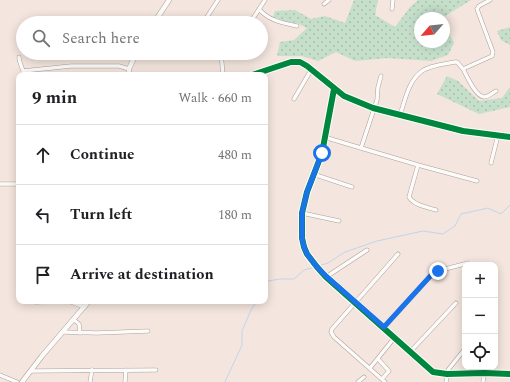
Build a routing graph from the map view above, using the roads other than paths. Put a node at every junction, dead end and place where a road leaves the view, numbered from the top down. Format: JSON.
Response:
{"nodes":[{"id":1,"x":169,"y":0,"type":"edge"},
{"id":2,"x":218,"y":0,"type":"edge"},
{"id":3,"x":265,"y":0,"type":"edge"},
{"id":4,"x":329,"y":0,"type":"edge"},
{"id":5,"x":393,"y":0,"type":"edge"},
{"id":6,"x":490,"y":0,"type":"edge"},
{"id":7,"x":324,"y":4,"type":"dead end"},
{"id":8,"x":259,"y":9,"type":"junction"},
{"id":9,"x":392,"y":9,"type":"dead end"},
{"id":10,"x":159,"y":16,"type":"edge"},
{"id":11,"x":208,"y":16,"type":"edge"},
{"id":12,"x":254,"y":16,"type":"edge"},
{"id":13,"x":267,"y":16,"type":"edge"},
{"id":14,"x":268,"y":16,"type":"edge"},
{"id":15,"x":297,"y":26,"type":"dead end"},
{"id":16,"x":20,"y":60,"type":"edge"},
{"id":17,"x":133,"y":60,"type":"edge"},
{"id":18,"x":222,"y":60,"type":"edge"},
{"id":19,"x":129,"y":68,"type":"junction"},
{"id":20,"x":463,"y":69,"type":"junction"},
{"id":21,"x":311,"y":70,"type":"junction"},
{"id":22,"x":23,"y":72,"type":"edge"},
{"id":23,"x":31,"y":72,"type":"edge"},
{"id":24,"x":128,"y":72,"type":"edge"},
{"id":25,"x":223,"y":72,"type":"edge"},
{"id":26,"x":262,"y":72,"type":"edge"},
{"id":27,"x":382,"y":76,"type":"dead end"},
{"id":28,"x":334,"y":89,"type":"junction"},
{"id":29,"x":496,"y":91,"type":"dead end"},
{"id":30,"x":294,"y":99,"type":"dead end"},
{"id":31,"x":373,"y":108,"type":"junction"},
{"id":32,"x":400,"y":115,"type":"junction"},
{"id":33,"x":498,"y":135,"type":"junction"},
{"id":34,"x":324,"y":136,"type":"junction"},
{"id":35,"x":510,"y":137,"type":"edge"},
{"id":36,"x":361,"y":148,"type":"junction"},
{"id":37,"x":491,"y":163,"type":"dead end"},
{"id":38,"x":418,"y":165,"type":"junction"},
{"id":39,"x":313,"y":174,"type":"junction"},
{"id":40,"x":477,"y":181,"type":"dead end"},
{"id":41,"x":0,"y":184,"type":"edge"},
{"id":42,"x":16,"y":184,"type":"edge"},
{"id":43,"x":352,"y":187,"type":"dead end"},
{"id":44,"x":436,"y":210,"type":"dead end"},
{"id":45,"x":302,"y":213,"type":"junction"},
{"id":46,"x":339,"y":220,"type":"dead end"},
{"id":47,"x":367,"y":250,"type":"dead end"},
{"id":48,"x":398,"y":254,"type":"dead end"},
{"id":49,"x":462,"y":265,"type":"edge"},
{"id":50,"x":326,"y":276,"type":"junction"},
{"id":51,"x":355,"y":303,"type":"junction"},
{"id":52,"x":456,"y":303,"type":"dead end"},
{"id":53,"x":76,"y":304,"type":"edge"},
{"id":54,"x":87,"y":304,"type":"edge"},
{"id":55,"x":85,"y":307,"type":"junction"},
{"id":56,"x":74,"y":320,"type":"junction"},
{"id":57,"x":384,"y":327,"type":"junction"},
{"id":58,"x":148,"y":331,"type":"dead end"},
{"id":59,"x":63,"y":332,"type":"junction"},
{"id":60,"x":80,"y":333,"type":"junction"},
{"id":61,"x":395,"y":337,"type":"junction"},
{"id":62,"x":410,"y":352,"type":"junction"},
{"id":63,"x":462,"y":352,"type":"edge"},
{"id":64,"x":378,"y":358,"type":"junction"},
{"id":65,"x":370,"y":368,"type":"junction"},
{"id":66,"x":92,"y":370,"type":"junction"},
{"id":67,"x":126,"y":370,"type":"junction"},
{"id":68,"x":156,"y":370,"type":"dead end"},
{"id":69,"x":31,"y":371,"type":"junction"},
{"id":70,"x":484,"y":372,"type":"junction"},
{"id":71,"x":490,"y":373,"type":"joint"},
{"id":72,"x":447,"y":374,"type":"junction"},
{"id":73,"x":510,"y":374,"type":"edge"},
{"id":74,"x":0,"y":375,"type":"edge"},
{"id":75,"x":364,"y":377,"type":"dead end"},
{"id":76,"x":384,"y":381,"type":"edge"},
{"id":77,"x":17,"y":382,"type":"edge"},
{"id":78,"x":22,"y":382,"type":"edge"},
{"id":79,"x":90,"y":382,"type":"edge"},
{"id":80,"x":125,"y":382,"type":"edge"},
{"id":81,"x":358,"y":382,"type":"edge"},
{"id":82,"x":446,"y":382,"type":"edge"},
{"id":83,"x":483,"y":382,"type":"edge"}],
"edges":[{"from":1,"to":10,"type":"street"},
{"from":2,"to":11,"type":"street"},
{"from":3,"to":8,"type":"street"},
{"from":4,"to":7,"type":"street"},
{"from":5,"to":9,"type":"street"},
{"from":6,"to":20,"type":"street"},
{"from":8,"to":12,"type":"street"},
{"from":8,"to":13,"type":"street"},
{"from":14,"to":15,"type":"street"},
{"from":16,"to":22,"type":"street"},
{"from":17,"to":19,"type":"street"},
{"from":18,"to":25,"type":"street"},
{"from":19,"to":23,"type":"street"},
{"from":19,"to":24,"type":"street"},
{"from":20,"to":29,"type":"street"},
{"from":20,"to":32,"type":"street"},
{"from":21,"to":26,"type":"street"},
{"from":21,"to":28,"type":"street"},
{"from":21,"to":30,"type":"street"},
{"from":27,"to":31,"type":"street"},
{"from":28,"to":31,"type":"street"},
{"from":28,"to":34,"type":"street"},
{"from":31,"to":32,"type":"street"},
{"from":31,"to":36,"type":"street"},
{"from":32,"to":33,"type":"street"},
{"from":33,"to":35,"type":"street"},
{"from":33,"to":37,"type":"street"},
{"from":34,"to":36,"type":"street"},
{"from":34,"to":39,"type":"street"},
{"from":36,"to":38,"type":"street"},
{"from":38,"to":40,"type":"street"},
{"from":38,"to":44,"type":"street"},
{"from":39,"to":43,"type":"street"},
{"from":39,"to":45,"type":"street"},
{"from":41,"to":42,"type":"street"},
{"from":45,"to":46,"type":"street"},
{"from":45,"to":50,"type":"street"},
{"from":47,"to":50,"type":"street"},
{"from":48,"to":51,"type":"street"},
{"from":49,"to":57,"type":"street"},
{"from":50,"to":51,"type":"street"},
{"from":51,"to":57,"type":"street"},
{"from":51,"to":65,"type":"street"},
{"from":52,"to":62,"type":"street"},
{"from":53,"to":55,"type":"street"},
{"from":54,"to":55,"type":"street"},
{"from":55,"to":56,"type":"street"},
{"from":56,"to":59,"type":"street"},
{"from":56,"to":60,"type":"street"},
{"from":57,"to":61,"type":"street"},
{"from":58,"to":60,"type":"street"},
{"from":59,"to":60,"type":"street"},
{"from":59,"to":69,"type":"street"},
{"from":61,"to":62,"type":"street"},
{"from":61,"to":64,"type":"street"},
{"from":62,"to":72,"type":"street"},
{"from":63,"to":72,"type":"street"},
{"from":64,"to":65,"type":"street"},
{"from":64,"to":76,"type":"street"},
{"from":65,"to":76,"type":"street"},
{"from":66,"to":67,"type":"street"},
{"from":66,"to":69,"type":"street"},
{"from":66,"to":79,"type":"street"},
{"from":67,"to":68,"type":"street"},
{"from":67,"to":80,"type":"street"},
{"from":69,"to":78,"type":"street"},
{"from":70,"to":71,"type":"street"},
{"from":70,"to":72,"type":"street"},
{"from":70,"to":83,"type":"street"},
{"from":71,"to":73,"type":"street"},
{"from":72,"to":82,"type":"street"},
{"from":74,"to":77,"type":"street"},
{"from":75,"to":81,"type":"street"}]}
